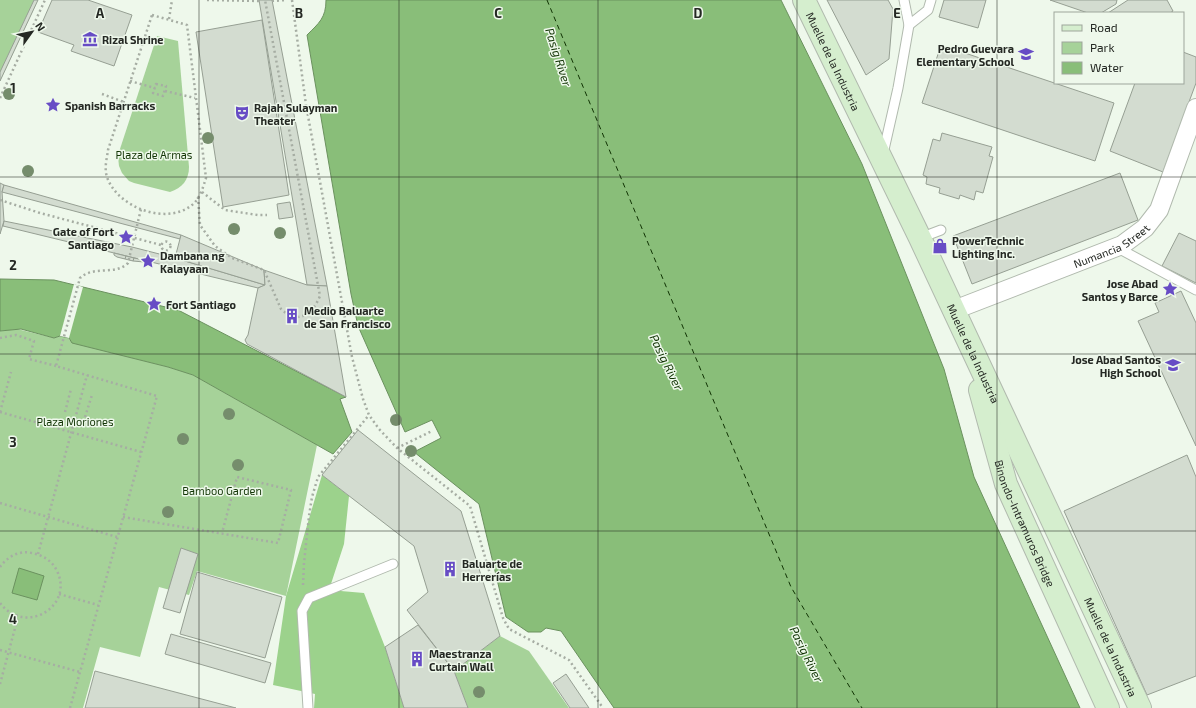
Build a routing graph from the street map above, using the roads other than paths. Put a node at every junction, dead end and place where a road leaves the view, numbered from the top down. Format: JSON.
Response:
{"nodes":[{"id":1,"x":804,"y":0,"type":"edge"},
{"id":2,"x":904,"y":0,"type":"edge"},
{"id":3,"x":931,"y":0,"type":"edge"},
{"id":4,"x":909,"y":25,"type":"junction"},
{"id":5,"x":1196,"y":108,"type":"edge"},
{"id":6,"x":882,"y":158,"type":"junction"},
{"id":7,"x":941,"y":230,"type":"dead end"},
{"id":8,"x":920,"y":238,"type":"junction"},
{"id":9,"x":1116,"y":247,"type":"junction"},
{"id":10,"x":1196,"y":290,"type":"edge"},
{"id":11,"x":954,"y":310,"type":"junction"},
{"id":12,"x":964,"y":331,"type":"junction"},
{"id":13,"x":393,"y":564,"type":"dead end"},
{"id":14,"x":308,"y":708,"type":"edge"},
{"id":15,"x":1108,"y":708,"type":"edge"},
{"id":16,"x":1140,"y":708,"type":"edge"}],
"edges":[{"from":1,"to":6,"type":"street","name":"Muelle de la Industria"},
{"from":2,"to":4,"type":"lane"},
{"from":3,"to":4,"type":"lane"},
{"from":4,"to":6,"type":"lane"},
{"from":5,"to":9,"type":"street","name":"Numancia Street"},
{"from":6,"to":8,"type":"street","name":"Muelle de la Industria"},
{"from":7,"to":8,"type":"lane"},
{"from":8,"to":11,"type":"street","name":"Muelle de la Industria"},
{"from":9,"to":10,"type":"lane"},
{"from":9,"to":11,"type":"street","name":"Numancia Street"},
{"from":11,"to":12,"type":"street","name":"Muelle de la Industria"},
{"from":12,"to":15,"type":"street","name":"Binondo-Intramuros Bridge"},
{"from":12,"to":16,"type":"street","name":"Muelle de la Industria"},
{"from":13,"to":14,"type":"lane"}]}
